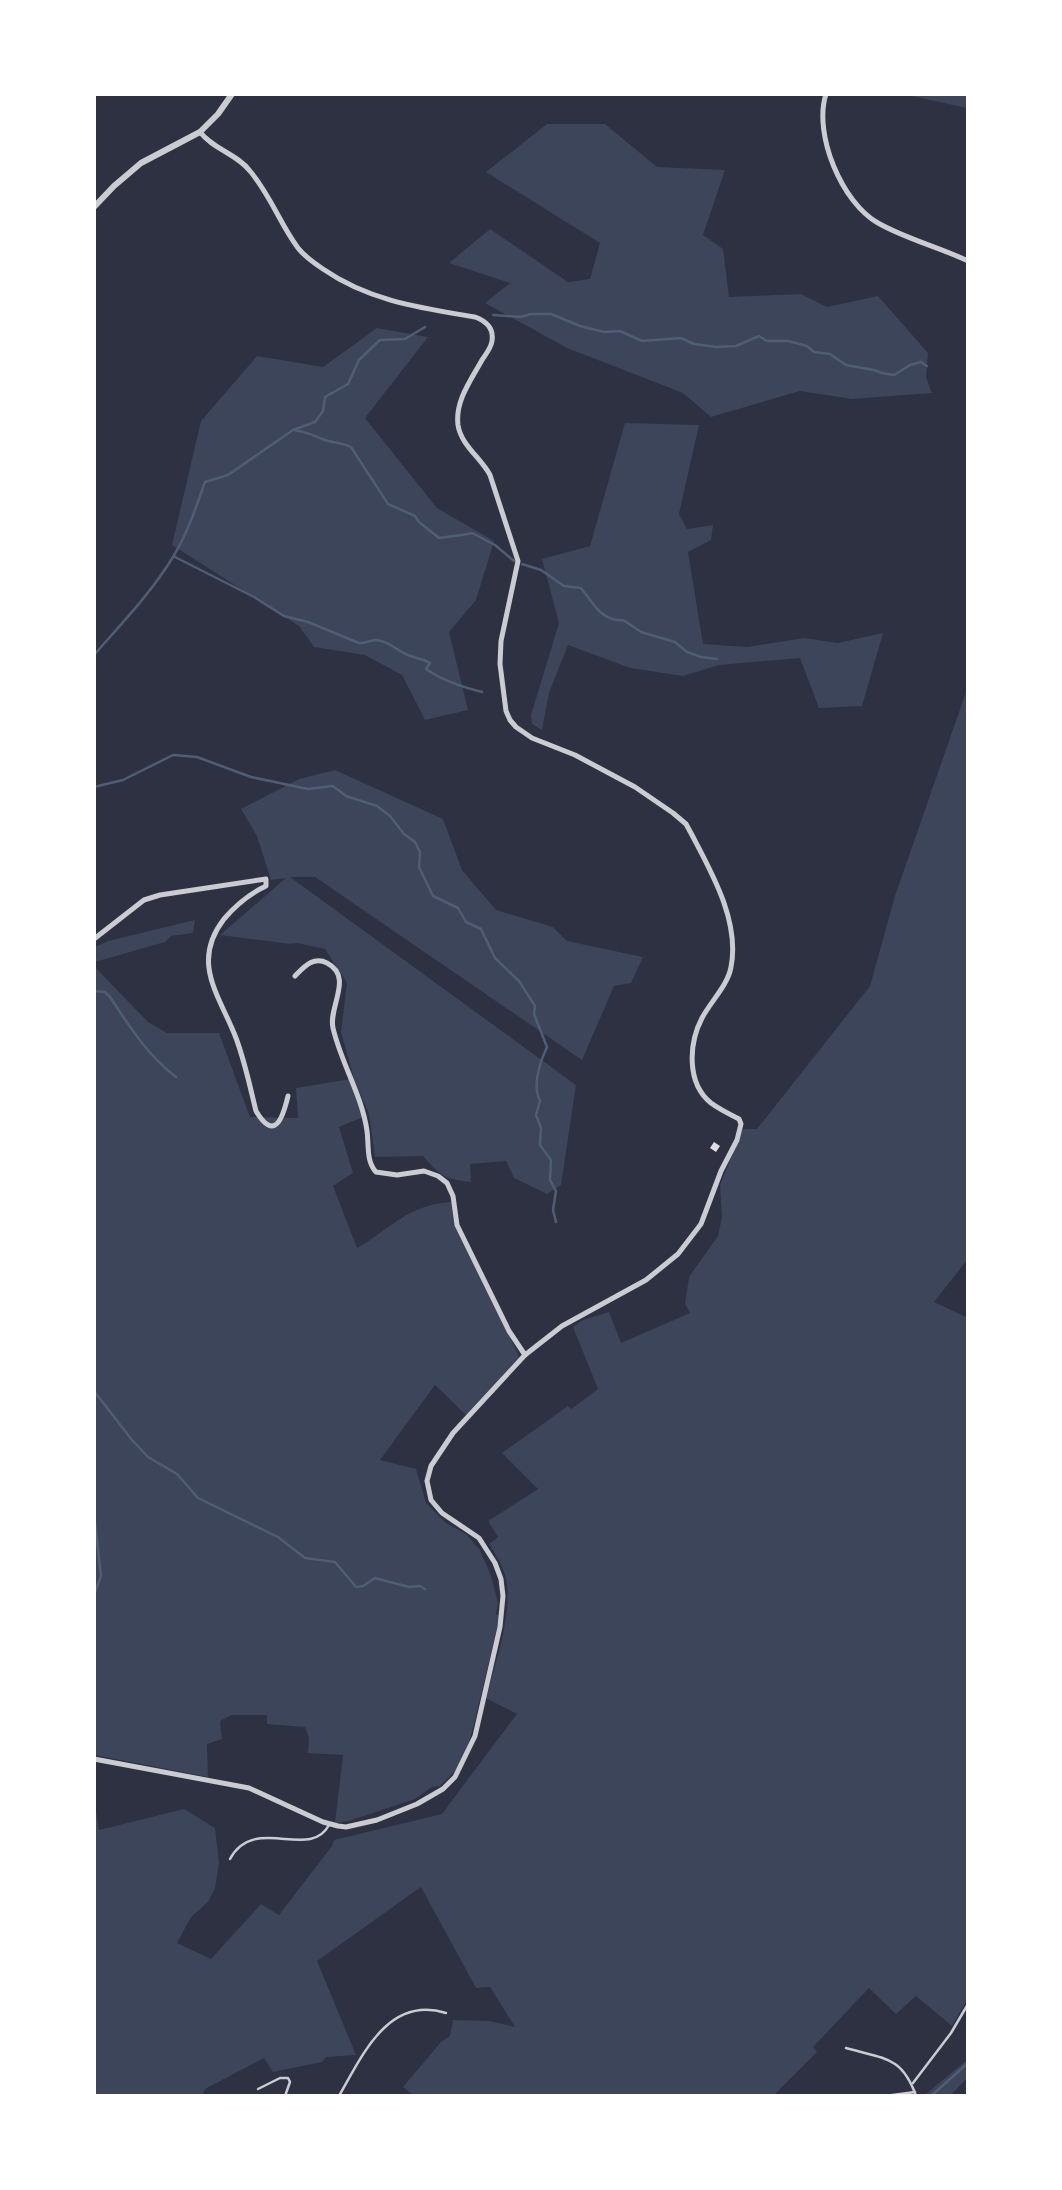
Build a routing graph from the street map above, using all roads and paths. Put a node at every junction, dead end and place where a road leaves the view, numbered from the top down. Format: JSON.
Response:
{"nodes":[{"id":1,"x":232,"y":94,"type":"edge"},
{"id":2,"x":826,"y":94,"type":"edge"},
{"id":3,"x":200,"y":132,"type":"junction"},
{"id":4,"x":94,"y":207,"type":"edge"},
{"id":5,"x":968,"y":261,"type":"edge"},
{"id":6,"x":94,"y":939,"type":"edge"},
{"id":7,"x":295,"y":976,"type":"dead end"},
{"id":8,"x":288,"y":1096,"type":"dead end"},
{"id":9,"x":525,"y":1355,"type":"junction"},
{"id":10,"x":94,"y":1759,"type":"edge"},
{"id":11,"x":329,"y":1825,"type":"junction"},
{"id":12,"x":230,"y":1859,"type":"dead end"},
{"id":13,"x":968,"y":2004,"type":"edge"},
{"id":14,"x":446,"y":2013,"type":"dead end"},
{"id":15,"x":846,"y":2048,"type":"dead end"},
{"id":16,"x":913,"y":2083,"type":"junction"},
{"id":17,"x":258,"y":2089,"type":"dead end"},
{"id":18,"x":916,"y":2094,"type":"edge"},
{"id":19,"x":285,"y":2095,"type":"edge"},
{"id":20,"x":338,"y":2095,"type":"edge"},
{"id":21,"x":886,"y":2095,"type":"edge"}],
"edges":[{"from":1,"to":3,"type":"street"},
{"from":2,"to":5,"type":"street"},
{"from":3,"to":4,"type":"street"},
{"from":3,"to":9,"type":"street"},
{"from":6,"to":8,"type":"street"},
{"from":7,"to":9,"type":"street"},
{"from":9,"to":11,"type":"street"},
{"from":10,"to":11,"type":"street"},
{"from":11,"to":12,"type":"lane"},
{"from":13,"to":16,"type":"lane"},
{"from":14,"to":20,"type":"lane"},
{"from":15,"to":16,"type":"lane"},
{"from":16,"to":18,"type":"lane"},
{"from":17,"to":19,"type":"lane"},
{"from":18,"to":21,"type":"lane"}]}
